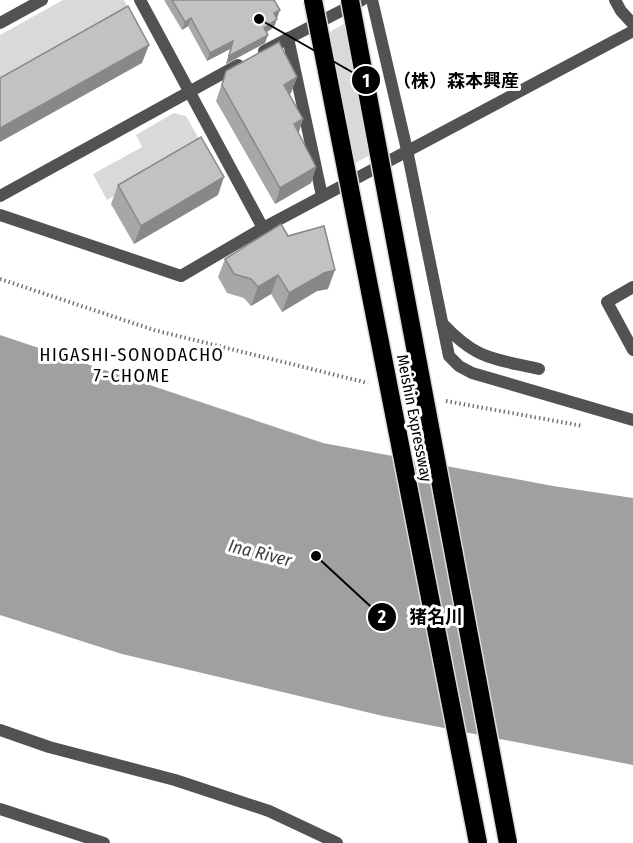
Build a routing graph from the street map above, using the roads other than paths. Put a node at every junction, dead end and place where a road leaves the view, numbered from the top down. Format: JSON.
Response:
{"nodes":[{"id":1,"x":42,"y":0,"type":"edge"},
{"id":2,"x":140,"y":0,"type":"edge"},
{"id":3,"x":313,"y":0,"type":"edge"},
{"id":4,"x":350,"y":0,"type":"edge"},
{"id":5,"x":362,"y":0,"type":"edge"},
{"id":6,"x":372,"y":0,"type":"edge"},
{"id":7,"x":615,"y":0,"type":"edge"},
{"id":8,"x":0,"y":23,"type":"edge"},
{"id":9,"x":633,"y":24,"type":"edge"},
{"id":10,"x":633,"y":31,"type":"edge"},
{"id":11,"x":288,"y":38,"type":"junction"},
{"id":12,"x":189,"y":91,"type":"junction"},
{"id":13,"x":407,"y":150,"type":"junction"},
{"id":14,"x":0,"y":196,"type":"edge"},
{"id":15,"x":322,"y":196,"type":"junction"},
{"id":16,"x":0,"y":215,"type":"edge"},
{"id":17,"x":263,"y":228,"type":"junction"},
{"id":18,"x":633,"y":287,"type":"edge"},
{"id":19,"x":441,"y":322,"type":"junction"},
{"id":20,"x":633,"y":350,"type":"edge"},
{"id":21,"x":539,"y":369,"type":"dead end"},
{"id":22,"x":633,"y":420,"type":"edge"},
{"id":23,"x":0,"y":730,"type":"edge"},
{"id":24,"x":0,"y":809,"type":"edge"},
{"id":25,"x":104,"y":843,"type":"edge"},
{"id":26,"x":337,"y":843,"type":"edge"},
{"id":27,"x":478,"y":843,"type":"edge"},
{"id":28,"x":508,"y":843,"type":"edge"}],
"edges":[{"from":1,"to":8,"type":"street"},
{"from":2,"to":12,"type":"street"},
{"from":3,"to":27,"type":"highway","name":"Meishin Expressway","bridge":true},
{"from":4,"to":28,"type":"highway","name":"Meishin Expressway","bridge":true},
{"from":5,"to":11,"type":"street"},
{"from":6,"to":13,"type":"street"},
{"from":7,"to":9,"type":"street"},
{"from":10,"to":13,"type":"street"},
{"from":11,"to":12,"type":"street"},
{"from":11,"to":15,"type":"street"},
{"from":12,"to":14,"type":"street"},
{"from":12,"to":17,"type":"street"},
{"from":13,"to":15,"type":"street"},
{"from":13,"to":19,"type":"street"},
{"from":15,"to":17,"type":"street"},
{"from":16,"to":17,"type":"street"},
{"from":18,"to":20,"type":"street"},
{"from":19,"to":21,"type":"street"},
{"from":19,"to":22,"type":"street"},
{"from":23,"to":26,"type":"street"},
{"from":24,"to":25,"type":"street"}]}
